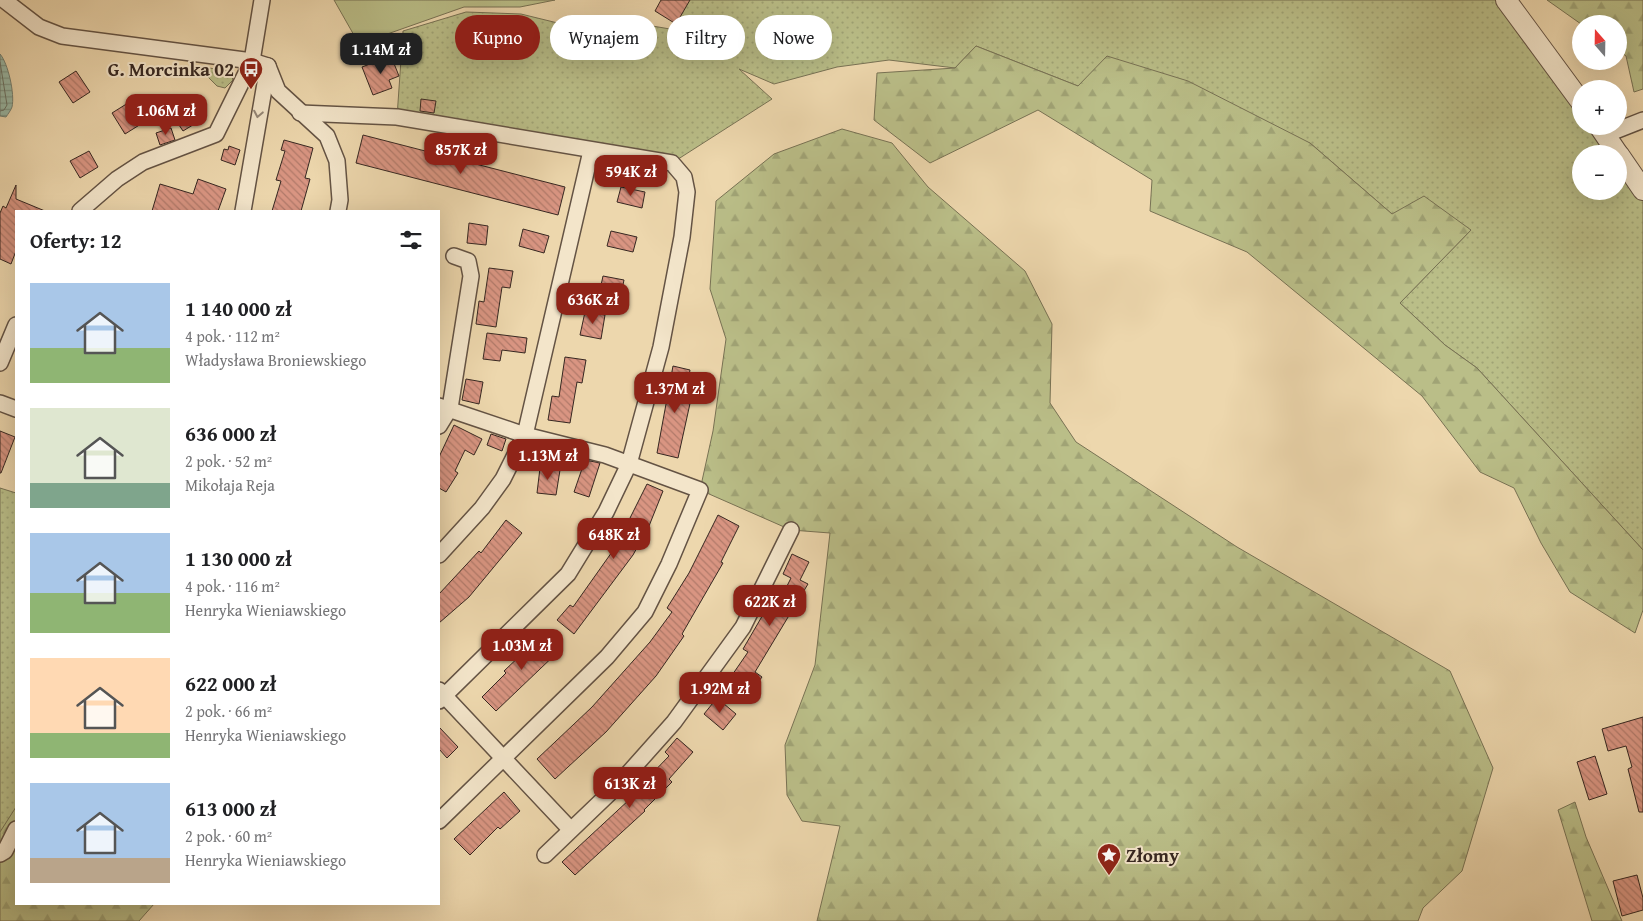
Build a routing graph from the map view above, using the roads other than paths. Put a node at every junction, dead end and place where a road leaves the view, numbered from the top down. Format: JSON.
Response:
{"nodes":[{"id":1,"x":4,"y":0,"type":"edge"},
{"id":2,"x":262,"y":0,"type":"edge"},
{"id":3,"x":1506,"y":0,"type":"edge"},
{"id":4,"x":252,"y":61,"type":"junction"},
{"id":5,"x":268,"y":66,"type":"junction"},
{"id":6,"x":1572,"y":90,"type":"edge"},
{"id":7,"x":300,"y":113,"type":"junction"},
{"id":8,"x":1643,"y":120,"type":"edge"},
{"id":9,"x":1627,"y":124,"type":"edge"},
{"id":10,"x":591,"y":151,"type":"junction"},
{"id":11,"x":1627,"y":167,"type":"edge"},
{"id":12,"x":1643,"y":190,"type":"edge"},
{"id":13,"x":81,"y":210,"type":"edge"},
{"id":14,"x":243,"y":210,"type":"edge"},
{"id":15,"x":338,"y":210,"type":"edge"},
{"id":16,"x":454,"y":256,"type":"dead end"},
{"id":17,"x":15,"y":327,"type":"edge"},
{"id":18,"x":0,"y":363,"type":"edge"},
{"id":19,"x":0,"y":403,"type":"edge"},
{"id":20,"x":444,"y":407,"type":"edge"},
{"id":21,"x":15,"y":409,"type":"edge"},
{"id":22,"x":440,"y":422,"type":"edge"},
{"id":23,"x":525,"y":435,"type":"junction"},
{"id":24,"x":629,"y":464,"type":"junction"},
{"id":25,"x":791,"y":530,"type":"dead end"},
{"id":26,"x":440,"y":554,"type":"edge"},
{"id":27,"x":441,"y":695,"type":"edge"},
{"id":28,"x":503,"y":757,"type":"junction"},
{"id":29,"x":440,"y":820,"type":"edge"},
{"id":30,"x":570,"y":829,"type":"junction"},
{"id":31,"x":15,"y":831,"type":"edge"},
{"id":32,"x":0,"y":854,"type":"edge"},
{"id":33,"x":545,"y":855,"type":"dead end"}],
"edges":[{"from":1,"to":4,"type":"street"},
{"from":2,"to":4,"type":"street"},
{"from":3,"to":6,"type":"street"},
{"from":4,"to":5,"type":"street"},
{"from":4,"to":13,"type":"street"},
{"from":5,"to":7,"type":"street"},
{"from":5,"to":14,"type":"street","one_way":true},
{"from":7,"to":10,"type":"street"},
{"from":7,"to":15,"type":"street"},
{"from":8,"to":9,"type":"street"},
{"from":10,"to":23,"type":"street"},
{"from":10,"to":24,"type":"street"},
{"from":11,"to":12,"type":"street"},
{"from":16,"to":20,"type":"street"},
{"from":17,"to":18,"type":"street"},
{"from":19,"to":21,"type":"street"},
{"from":20,"to":22,"type":"street"},
{"from":20,"to":23,"type":"street"},
{"from":23,"to":24,"type":"street"},
{"from":23,"to":26,"type":"street"},
{"from":24,"to":27,"type":"street"},
{"from":24,"to":28,"type":"street"},
{"from":25,"to":30,"type":"street"},
{"from":27,"to":28,"type":"street"},
{"from":28,"to":29,"type":"street"},
{"from":28,"to":30,"type":"street"},
{"from":30,"to":33,"type":"street"},
{"from":31,"to":32,"type":"street"}]}
